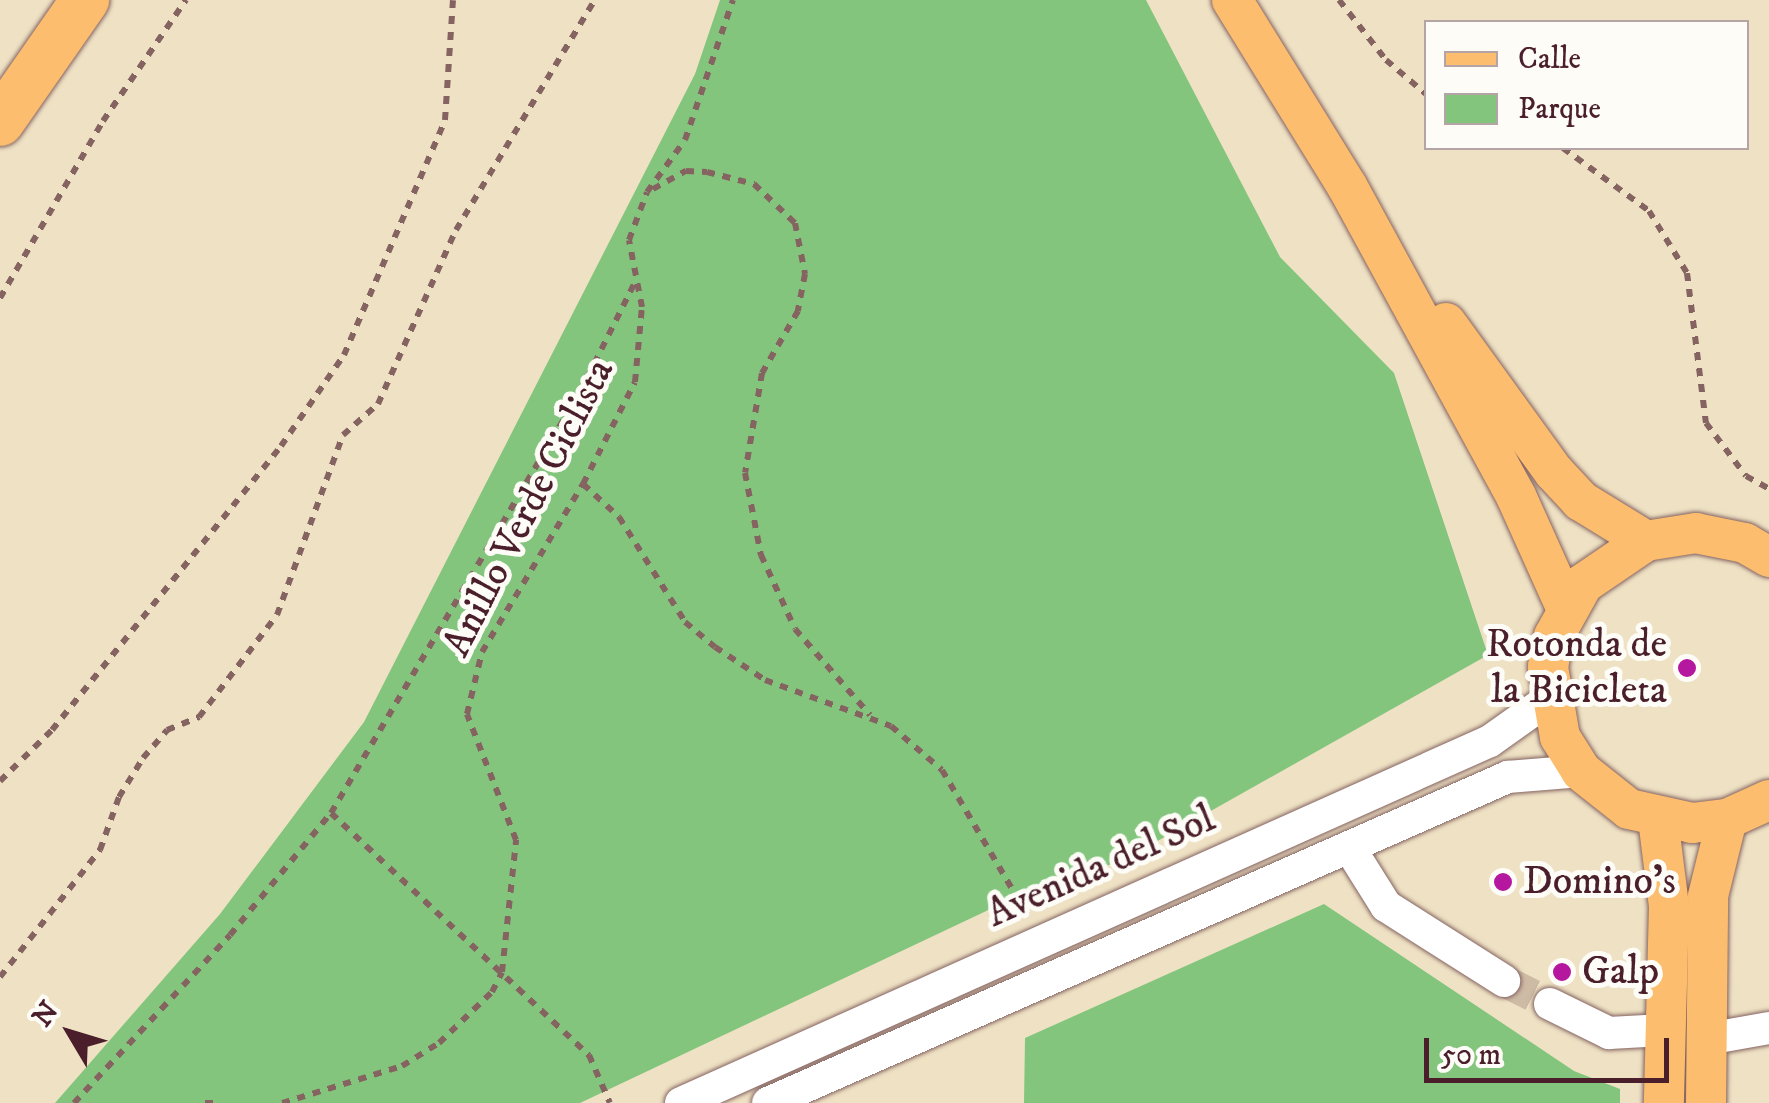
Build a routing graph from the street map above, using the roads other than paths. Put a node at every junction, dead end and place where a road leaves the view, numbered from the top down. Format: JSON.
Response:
{"nodes":[{"id":1,"x":84,"y":0,"type":"edge"},
{"id":2,"x":1232,"y":0,"type":"edge"},
{"id":3,"x":0,"y":122,"type":"edge"},
{"id":4,"x":1347,"y":186,"type":"junction"},
{"id":5,"x":1646,"y":541,"type":"junction"},
{"id":6,"x":1769,"y":557,"type":"edge"},
{"id":7,"x":1566,"y":607,"type":"junction"},
{"id":8,"x":1549,"y":698,"type":"junction"},
{"id":9,"x":1581,"y":771,"type":"junction"},
{"id":10,"x":1769,"y":800,"type":"edge"},
{"id":11,"x":1658,"y":819,"type":"junction"},
{"id":12,"x":1726,"y":819,"type":"junction"},
{"id":13,"x":1349,"y":847,"type":"junction"},
{"id":14,"x":1504,"y":981,"type":"tunnel mouth"},
{"id":15,"x":1550,"y":1004,"type":"tunnel mouth"},
{"id":16,"x":1769,"y":1028,"type":"edge"},
{"id":17,"x":1664,"y":1030,"type":"junction"},
{"id":18,"x":1706,"y":1039,"type":"junction"},
{"id":19,"x":681,"y":1103,"type":"edge"},
{"id":20,"x":768,"y":1103,"type":"edge"},
{"id":21,"x":1664,"y":1103,"type":"edge"},
{"id":22,"x":1706,"y":1103,"type":"edge"}],
"edges":[{"from":1,"to":3,"type":"highway"},
{"from":2,"to":4,"type":"main road"},
{"from":4,"to":5,"type":"main road"},
{"from":4,"to":7,"type":"main road"},
{"from":5,"to":6,"type":"main road"},
{"from":5,"to":7,"type":"main road"},
{"from":7,"to":8,"type":"main road"},
{"from":8,"to":9,"type":"main road"},
{"from":8,"to":19,"type":"street","name":"Avenida del Sol"},
{"from":9,"to":11,"type":"main road"},
{"from":9,"to":13,"type":"street","name":"Avenida del Sol"},
{"from":10,"to":12,"type":"main road"},
{"from":11,"to":12,"type":"main road"},
{"from":11,"to":17,"type":"main road"},
{"from":12,"to":18,"type":"main road"},
{"from":13,"to":14,"type":"street"},
{"from":13,"to":20,"type":"street","name":"Avenida del Sol"},
{"from":15,"to":17,"type":"street"},
{"from":16,"to":18,"type":"street"},
{"from":17,"to":21,"type":"main road"},
{"from":18,"to":22,"type":"main road"}]}
